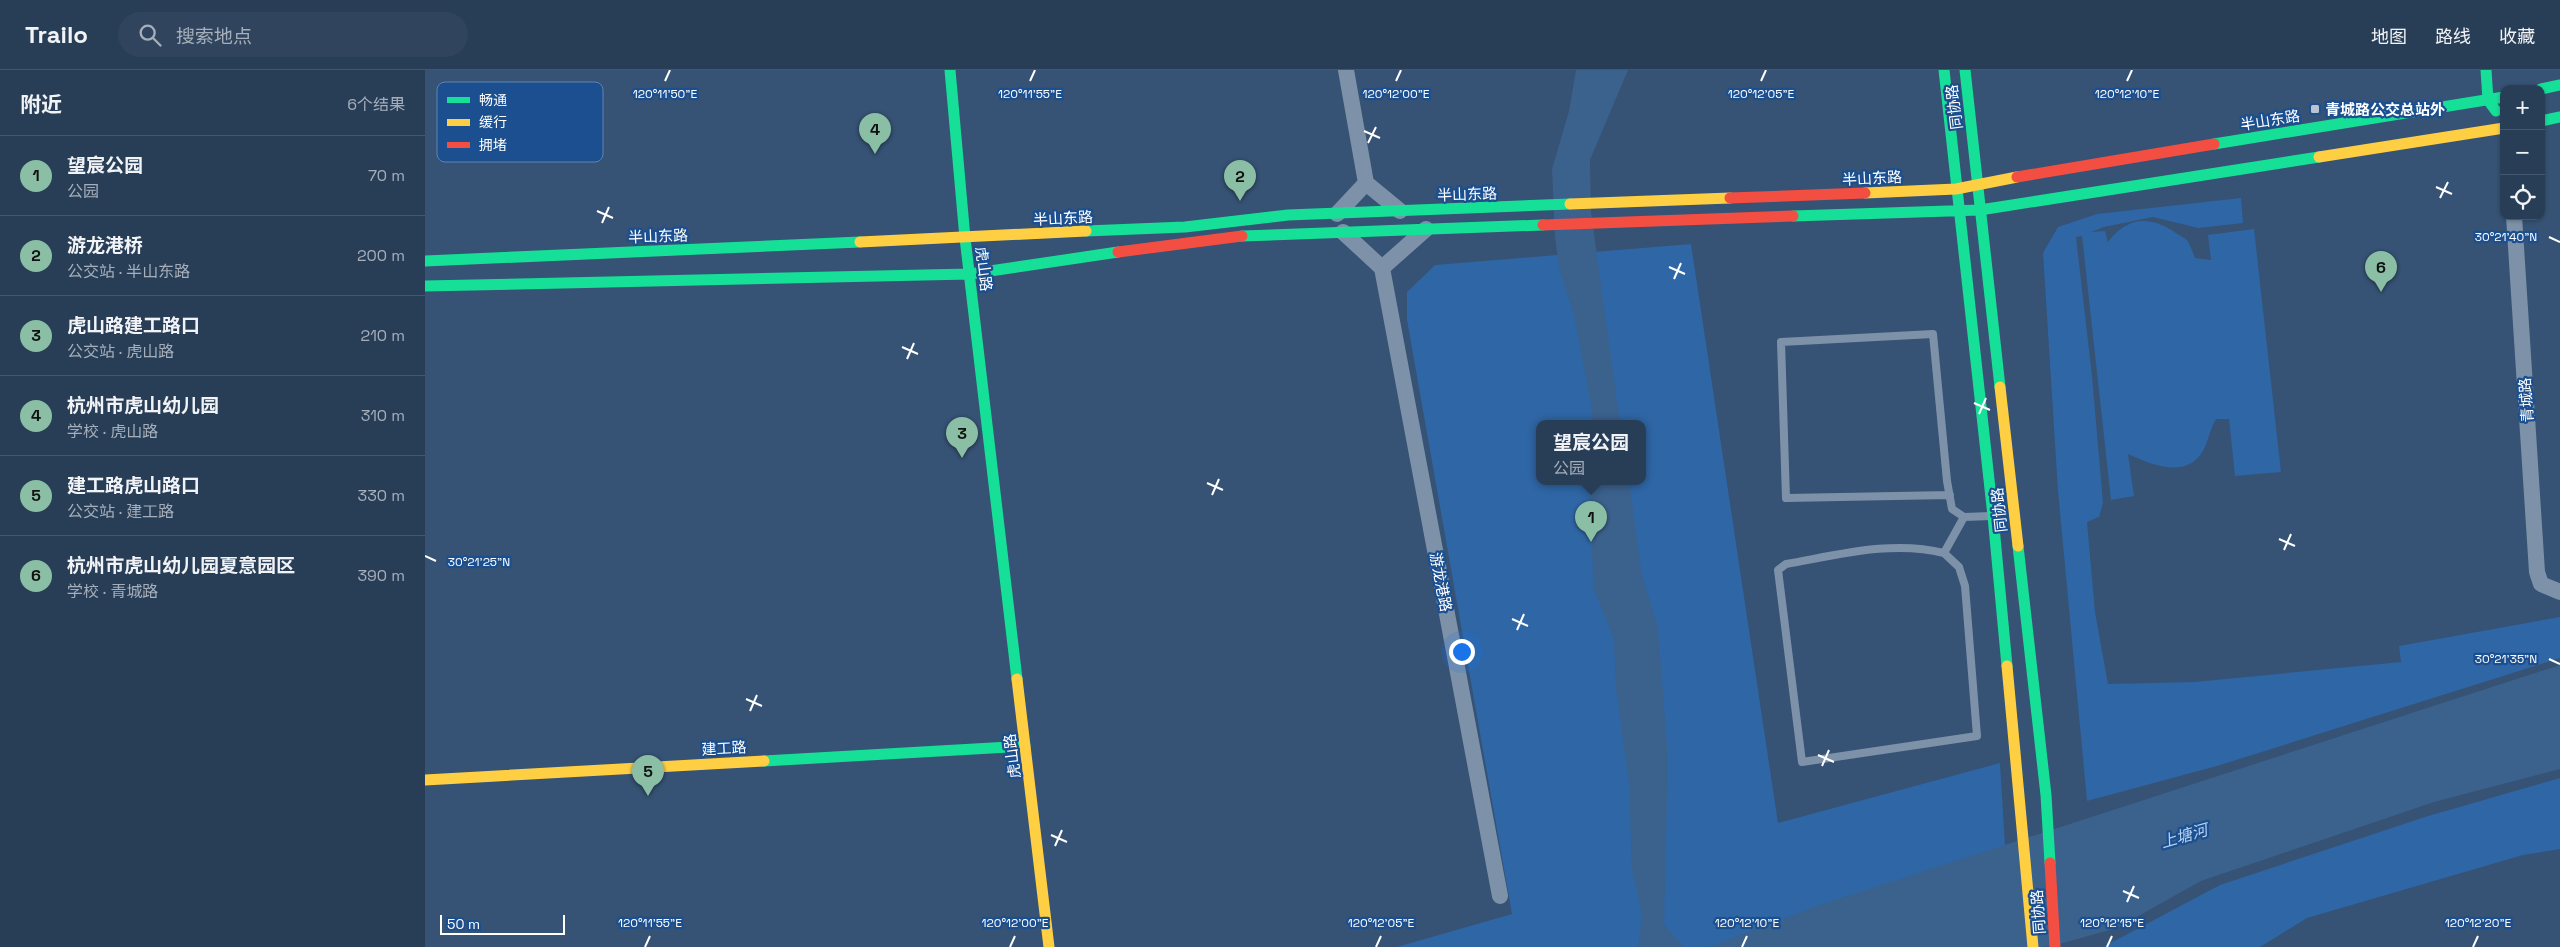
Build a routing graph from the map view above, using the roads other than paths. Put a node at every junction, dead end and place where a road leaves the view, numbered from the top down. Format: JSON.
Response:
{"nodes":[{"id":1,"x":949,"y":70,"type":"edge"},
{"id":2,"x":1345,"y":70,"type":"edge"},
{"id":3,"x":1945,"y":70,"type":"edge"},
{"id":4,"x":1965,"y":70,"type":"edge"},
{"id":5,"x":2486,"y":70,"type":"edge"},
{"id":6,"x":2560,"y":86,"type":"edge"},
{"id":7,"x":2545,"y":88,"type":"edge"},
{"id":8,"x":2500,"y":98,"type":"edge"},
{"id":9,"x":2488,"y":100,"type":"junction"},
{"id":10,"x":2500,"y":116,"type":"edge"},
{"id":11,"x":2560,"y":117,"type":"edge"},
{"id":12,"x":2545,"y":120,"type":"edge"},
{"id":13,"x":2500,"y":129,"type":"edge"},
{"id":14,"x":1978,"y":183,"type":"junction"},
{"id":15,"x":1366,"y":184,"type":"junction"},
{"id":16,"x":1956,"y":189,"type":"junction"},
{"id":17,"x":1961,"y":210,"type":"junction"},
{"id":18,"x":1980,"y":210,"type":"junction"},
{"id":19,"x":1400,"y":211,"type":"junction"},
{"id":20,"x":1337,"y":214,"type":"junction"},
{"id":21,"x":2514,"y":220,"type":"edge"},
{"id":22,"x":1426,"y":229,"type":"junction"},
{"id":23,"x":1343,"y":232,"type":"junction"},
{"id":24,"x":965,"y":238,"type":"junction"},
{"id":25,"x":425,"y":261,"type":"edge"},
{"id":26,"x":1382,"y":268,"type":"junction"},
{"id":27,"x":970,"y":274,"type":"junction"},
{"id":28,"x":425,"y":286,"type":"edge"},
{"id":29,"x":1950,"y":495,"type":"junction"},
{"id":30,"x":1993,"y":516,"type":"junction"},
{"id":31,"x":1964,"y":517,"type":"junction"},
{"id":32,"x":1944,"y":553,"type":"junction"},
{"id":33,"x":2560,"y":592,"type":"edge"},
{"id":34,"x":1025,"y":746,"type":"junction"},
{"id":35,"x":425,"y":780,"type":"edge"},
{"id":36,"x":1500,"y":896,"type":"dead end"},
{"id":37,"x":1049,"y":947,"type":"edge"},
{"id":38,"x":2033,"y":947,"type":"edge"},
{"id":39,"x":2055,"y":947,"type":"edge"}],
"edges":[{"from":1,"to":24,"type":"main road","name":"虎山路"},
{"from":2,"to":15,"type":"street"},
{"from":3,"to":16,"type":"main road","name":"同协路"},
{"from":4,"to":14,"type":"main road","name":"同协路"},
{"from":5,"to":9,"type":"main road"},
{"from":6,"to":7,"type":"main road"},
{"from":8,"to":9,"type":"main road","name":"半山东路"},
{"from":9,"to":10,"type":"main road"},
{"from":9,"to":14,"type":"main road","name":"半山东路"},
{"from":11,"to":12,"type":"main road"},
{"from":13,"to":18,"type":"main road"},
{"from":14,"to":16,"type":"main road","name":"半山东路"},
{"from":14,"to":18,"type":"main road","name":"同协路"},
{"from":15,"to":19,"type":"street"},
{"from":15,"to":20,"type":"street"},
{"from":16,"to":17,"type":"main road","name":"同协路"},
{"from":16,"to":19,"type":"main road","name":"半山东路"},
{"from":17,"to":18,"type":"main road"},
{"from":17,"to":22,"type":"main road"},
{"from":17,"to":30,"type":"main road","name":"同协路"},
{"from":18,"to":39,"type":"main road","name":"同协路"},
{"from":19,"to":20,"type":"main road","name":"半山东路"},
{"from":20,"to":24,"type":"main road","name":"半山东路"},
{"from":21,"to":33,"type":"street","name":"青城路"},
{"from":22,"to":23,"type":"main road"},
{"from":22,"to":26,"type":"street"},
{"from":23,"to":26,"type":"street"},
{"from":23,"to":27,"type":"main road"},
{"from":24,"to":25,"type":"main road","name":"半山东路"},
{"from":24,"to":27,"type":"main road","name":"虎山路"},
{"from":26,"to":36,"type":"street","name":"游龙港路"},
{"from":27,"to":28,"type":"main road"},
{"from":27,"to":34,"type":"main road","name":"虎山路"},
{"from":29,"to":29,"type":"lane"},
{"from":29,"to":31,"type":"lane"},
{"from":30,"to":31,"type":"lane"},
{"from":30,"to":38,"type":"main road","name":"同协路"},
{"from":31,"to":32,"type":"lane"},
{"from":32,"to":32,"type":"lane"},
{"from":34,"to":35,"type":"main road","name":"建工路"},
{"from":34,"to":37,"type":"main road","name":"虎山路"}]}
